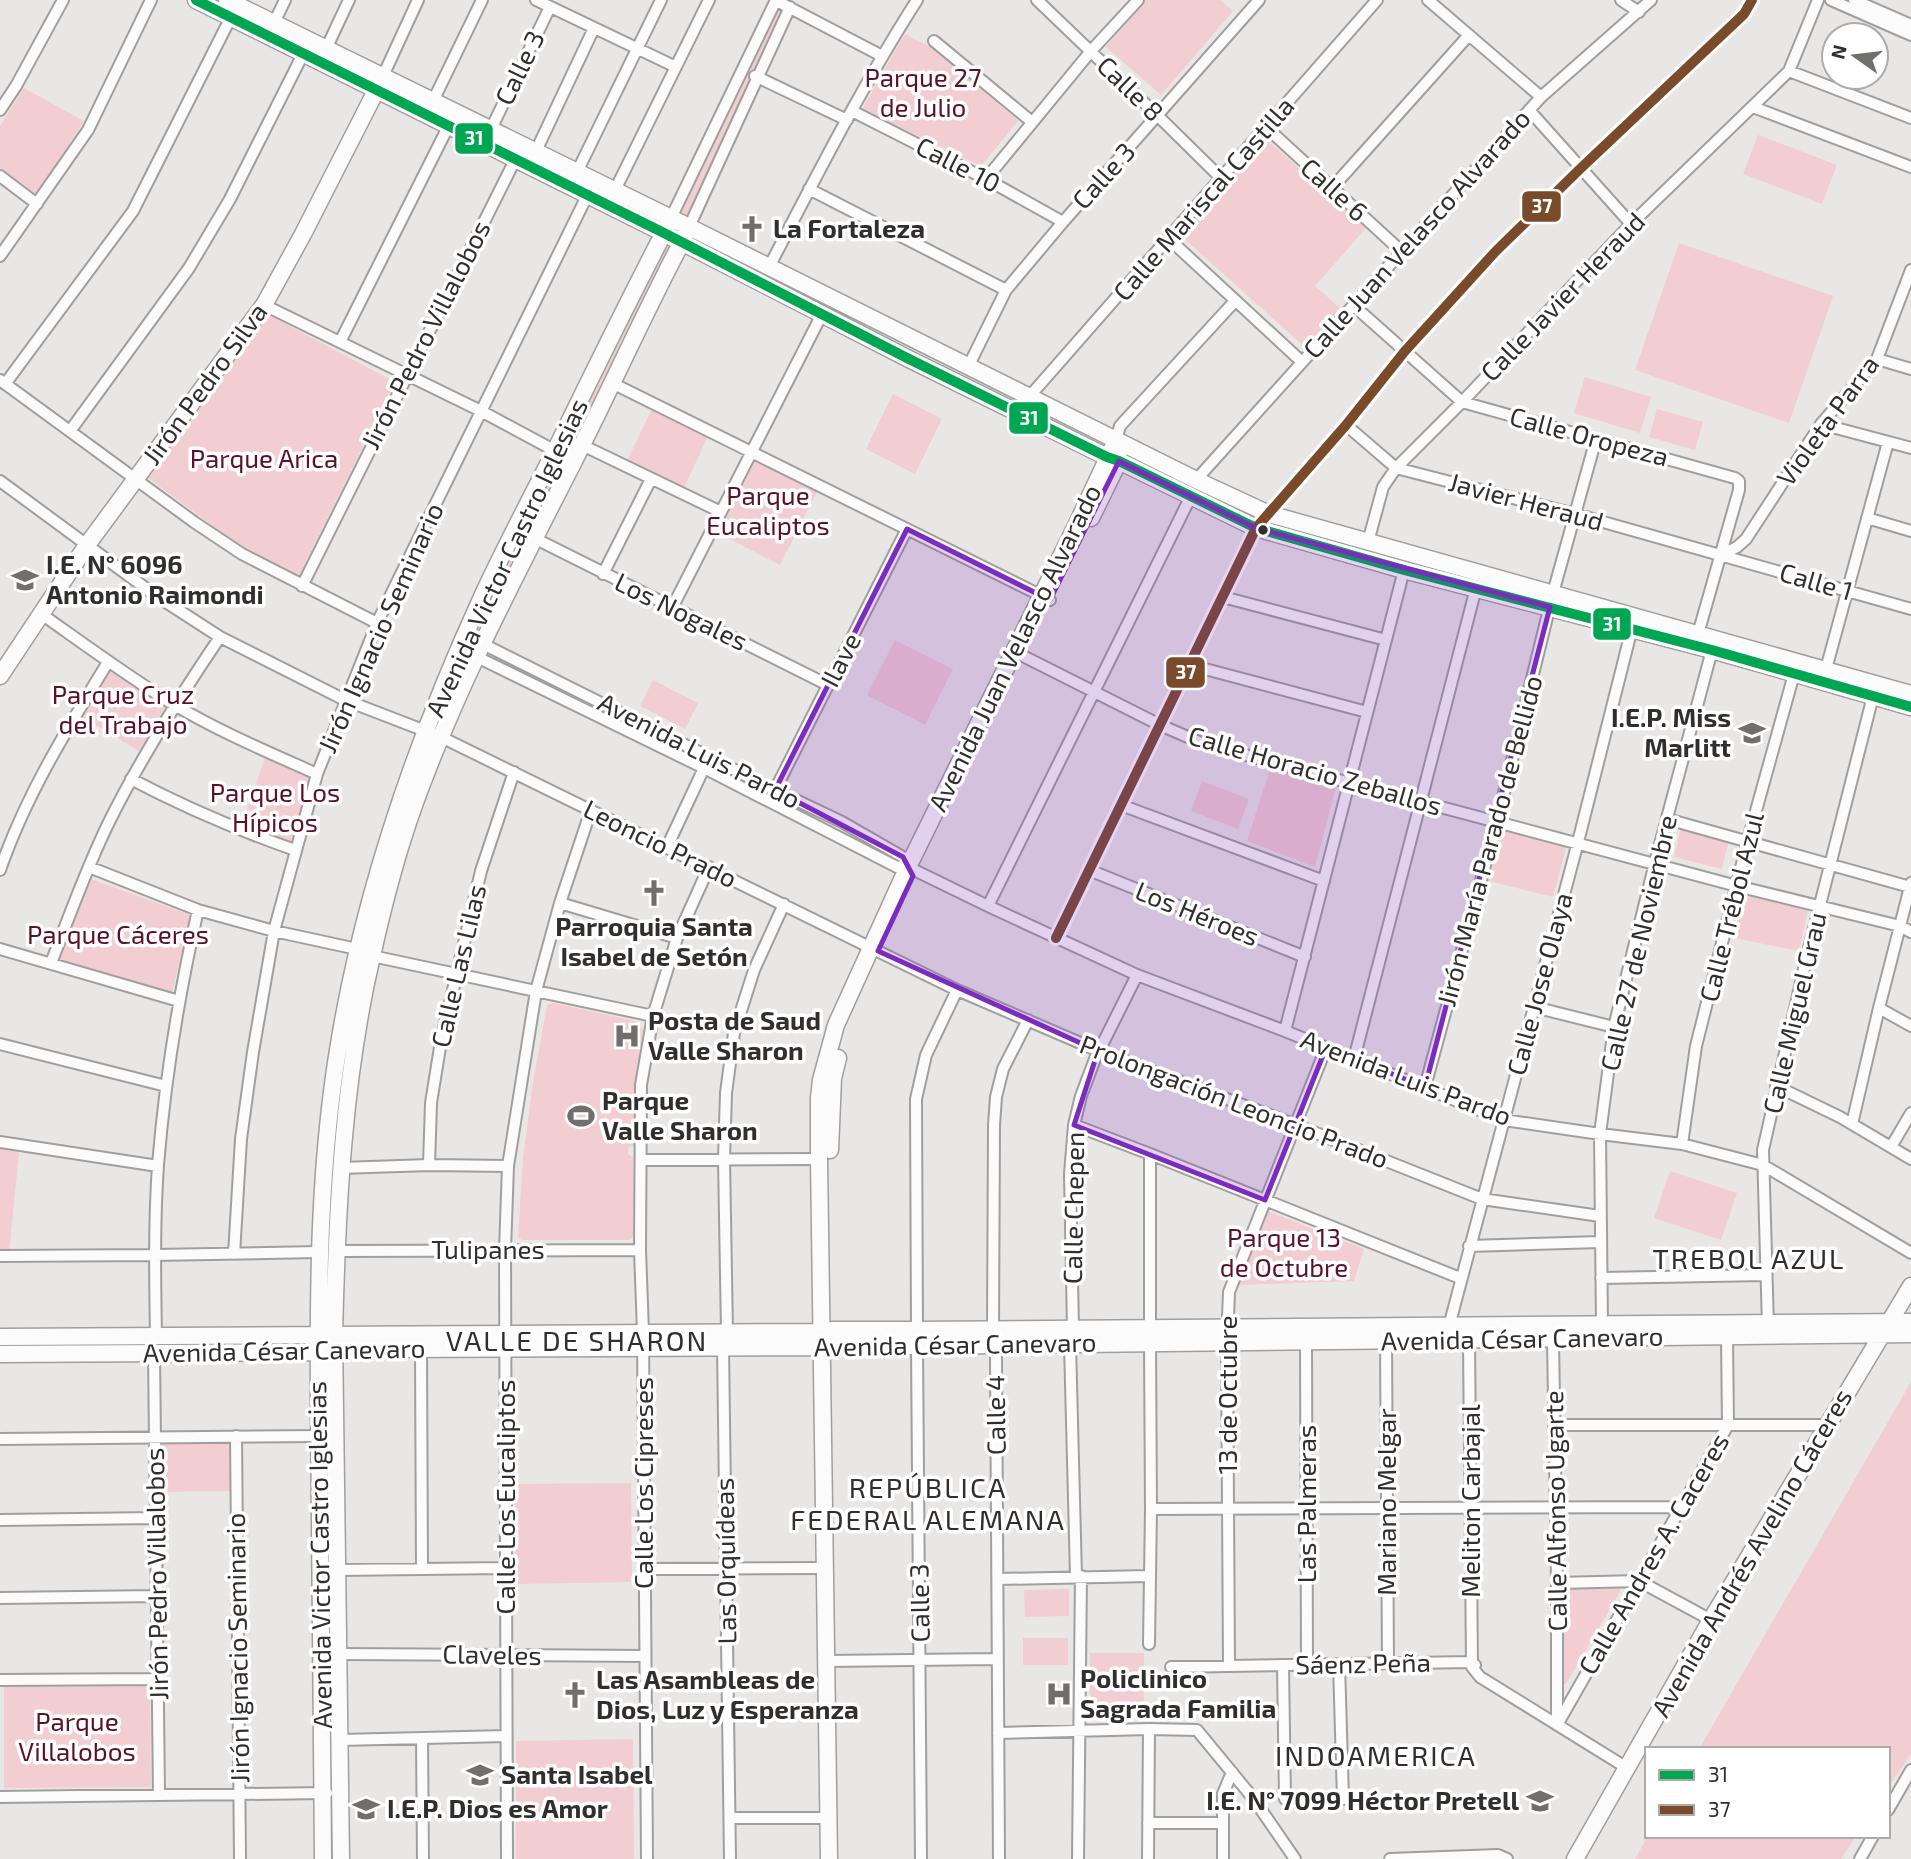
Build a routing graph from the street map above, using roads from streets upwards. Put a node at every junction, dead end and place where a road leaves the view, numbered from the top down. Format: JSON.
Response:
{"nodes":[{"id":1,"x":63,"y":0,"type":"edge"},
{"id":2,"x":151,"y":0,"type":"edge"},
{"id":3,"x":196,"y":0,"type":"edge"},
{"id":4,"x":227,"y":0,"type":"edge"},
{"id":5,"x":285,"y":0,"type":"edge"},
{"id":6,"x":349,"y":0,"type":"edge"},
{"id":7,"x":418,"y":0,"type":"edge"},
{"id":8,"x":482,"y":0,"type":"edge"},
{"id":9,"x":661,"y":0,"type":"edge"},
{"id":10,"x":709,"y":0,"type":"edge"},
{"id":11,"x":776,"y":0,"type":"edge"},
{"id":12,"x":917,"y":0,"type":"edge"},
{"id":13,"x":1037,"y":0,"type":"edge"},
{"id":14,"x":1138,"y":0,"type":"edge"},
{"id":15,"x":1259,"y":0,"type":"edge"},
{"id":16,"x":1377,"y":0,"type":"edge"},
{"id":17,"x":1428,"y":0,"type":"edge"},
{"id":18,"x":1621,"y":0,"type":"edge"},
{"id":19,"x":1651,"y":0,"type":"edge"},
{"id":20,"x":1752,"y":0,"type":"edge"},
{"id":21,"x":1818,"y":0,"type":"edge"},
{"id":22,"x":1831,"y":0,"type":"edge"},
{"id":23,"x":1854,"y":0,"type":"edge"},
{"id":24,"x":542,"y":2,"type":"edge"},
{"id":25,"x":790,"y":7,"type":"junction"},
{"id":26,"x":1639,"y":12,"type":"junction"},
{"id":27,"x":231,"y":18,"type":"junction"},
{"id":28,"x":274,"y":23,"type":"junction"},
{"id":29,"x":1911,"y":25,"type":"edge"},
{"id":30,"x":594,"y":28,"type":"junction"},
{"id":31,"x":1469,"y":35,"type":"junction"},
{"id":32,"x":1911,"y":35,"type":"edge"},
{"id":33,"x":934,"y":41,"type":"dead end"},
{"id":34,"x":636,"y":48,"type":"junction"},
{"id":35,"x":326,"y":49,"type":"junction"},
{"id":36,"x":1091,"y":51,"type":"junction"},
{"id":37,"x":303,"y":54,"type":"junction"},
{"id":38,"x":882,"y":56,"type":"junction"},
{"id":39,"x":676,"y":67,"type":"junction"},
{"id":40,"x":743,"y":70,"type":"junction"},
{"id":41,"x":1789,"y":71,"type":"junction"},
{"id":42,"x":759,"y":78,"type":"junction"},
{"id":43,"x":380,"y":84,"type":"junction"},
{"id":44,"x":1541,"y":97,"type":"junction"},
{"id":45,"x":433,"y":101,"type":"junction"},
{"id":46,"x":1752,"y":107,"type":"junction"},
{"id":47,"x":0,"y":110,"type":"edge"},
{"id":48,"x":1529,"y":110,"type":"junction"},
{"id":49,"x":849,"y":115,"type":"junction"},
{"id":50,"x":1158,"y":116,"type":"junction"},
{"id":51,"x":1911,"y":118,"type":"edge"},
{"id":52,"x":1032,"y":122,"type":"junction"},
{"id":53,"x":448,"y":127,"type":"junction"},
{"id":54,"x":1267,"y":128,"type":"junction"},
{"id":55,"x":491,"y":129,"type":"junction"},
{"id":56,"x":536,"y":152,"type":"junction"},
{"id":57,"x":514,"y":160,"type":"junction"},
{"id":58,"x":1911,"y":167,"type":"edge"},
{"id":59,"x":1581,"y":168,"type":"junction"},
{"id":60,"x":577,"y":172,"type":"junction"},
{"id":61,"x":0,"y":176,"type":"edge"},
{"id":62,"x":986,"y":178,"type":"junction"},
{"id":63,"x":1222,"y":179,"type":"junction"},
{"id":64,"x":1332,"y":187,"type":"junction"},
{"id":65,"x":810,"y":189,"type":"junction"},
{"id":66,"x":615,"y":190,"type":"junction"},
{"id":67,"x":587,"y":195,"type":"junction"},
{"id":68,"x":37,"y":204,"type":"junction"},
{"id":69,"x":671,"y":218,"type":"junction"},
{"id":70,"x":1063,"y":222,"type":"junction"},
{"id":71,"x":1631,"y":224,"type":"junction"},
{"id":72,"x":689,"y":227,"type":"junction"},
{"id":73,"x":664,"y":233,"type":"junction"},
{"id":74,"x":1169,"y":239,"type":"junction"},
{"id":75,"x":681,"y":242,"type":"junction"},
{"id":76,"x":1401,"y":251,"type":"junction"},
{"id":77,"x":0,"y":256,"type":"edge"},
{"id":78,"x":769,"y":267,"type":"junction"},
{"id":79,"x":1911,"y":270,"type":"edge"},
{"id":80,"x":1006,"y":290,"type":"junction"},
{"id":81,"x":1235,"y":300,"type":"junction"},
{"id":82,"x":264,"y":305,"type":"junction"},
{"id":83,"x":1353,"y":305,"type":"junction"},
{"id":84,"x":822,"y":314,"type":"junction"},
{"id":85,"x":340,"y":342,"type":"junction"},
{"id":86,"x":1405,"y":351,"type":"junction"},
{"id":87,"x":1877,"y":359,"type":"junction"},
{"id":88,"x":1302,"y":362,"type":"junction"},
{"id":89,"x":968,"y":367,"type":"junction"},
{"id":90,"x":1911,"y":369,"type":"edge"},
{"id":91,"x":406,"y":374,"type":"junction"},
{"id":92,"x":3,"y":382,"type":"edge"},
{"id":93,"x":612,"y":383,"type":"junction"},
{"id":94,"x":1029,"y":397,"type":"junction"},
{"id":95,"x":1462,"y":402,"type":"junction"},
{"id":96,"x":481,"y":411,"type":"junction"},
{"id":97,"x":1821,"y":424,"type":"junction"},
{"id":98,"x":1346,"y":425,"type":"junction"},
{"id":99,"x":70,"y":431,"type":"junction"},
{"id":100,"x":1596,"y":439,"type":"junction"},
{"id":101,"x":1116,"y":440,"type":"junction"},
{"id":102,"x":1888,"y":442,"type":"junction"},
{"id":103,"x":582,"y":445,"type":"junction"},
{"id":104,"x":1911,"y":448,"type":"edge"},
{"id":105,"x":555,"y":451,"type":"junction"},
{"id":106,"x":751,"y":452,"type":"junction"},
{"id":107,"x":1113,"y":459,"type":"junction"},
{"id":108,"x":574,"y":461,"type":"junction"},
{"id":109,"x":1396,"y":468,"type":"junction"},
{"id":110,"x":135,"y":479,"type":"junction"},
{"id":111,"x":652,"y":479,"type":"junction"},
{"id":112,"x":0,"y":481,"type":"edge"},
{"id":113,"x":1193,"y":488,"type":"junction"},
{"id":114,"x":721,"y":512,"type":"junction"},
{"id":115,"x":1269,"y":514,"type":"junction"},
{"id":116,"x":1575,"y":514,"type":"junction"},
{"id":117,"x":1867,"y":518,"type":"junction"},
{"id":118,"x":1256,"y":528,"type":"junction"},
{"id":119,"x":906,"y":529,"type":"junction"},
{"id":120,"x":1911,"y":531,"type":"edge"},
{"id":121,"x":534,"y":538,"type":"junction"},
{"id":122,"x":1368,"y":542,"type":"junction"},
{"id":123,"x":87,"y":545,"type":"junction"},
{"id":124,"x":1721,"y":555,"type":"junction"},
{"id":125,"x":1404,"y":569,"type":"junction"},
{"id":126,"x":603,"y":574,"type":"junction"},
{"id":127,"x":302,"y":586,"type":"junction"},
{"id":128,"x":1476,"y":588,"type":"junction"},
{"id":129,"x":1847,"y":592,"type":"junction"},
{"id":130,"x":1223,"y":597,"type":"junction"},
{"id":131,"x":1046,"y":598,"type":"junction"},
{"id":132,"x":1552,"y":600,"type":"junction"},
{"id":133,"x":672,"y":608,"type":"junction"},
{"id":134,"x":1911,"y":609,"type":"edge"},
{"id":135,"x":40,"y":613,"type":"junction"},
{"id":136,"x":377,"y":623,"type":"junction"},
{"id":137,"x":1632,"y":628,"type":"junction"},
{"id":138,"x":1698,"y":634,"type":"junction"},
{"id":139,"x":220,"y":637,"type":"junction"},
{"id":140,"x":1386,"y":640,"type":"junction"},
{"id":141,"x":480,"y":650,"type":"junction"},
{"id":142,"x":1713,"y":650,"type":"junction"},
{"id":143,"x":1023,"y":656,"type":"junction"},
{"id":144,"x":108,"y":662,"type":"junction"},
{"id":145,"x":1190,"y":665,"type":"junction"},
{"id":146,"x":1826,"y":669,"type":"junction"},
{"id":147,"x":1794,"y":674,"type":"junction"},
{"id":148,"x":0,"y":676,"type":"edge"},
{"id":149,"x":828,"y":685,"type":"junction"},
{"id":150,"x":1094,"y":691,"type":"junction"},
{"id":151,"x":1911,"y":694,"type":"edge"},
{"id":152,"x":1873,"y":696,"type":"junction"},
{"id":153,"x":345,"y":700,"type":"junction"},
{"id":154,"x":174,"y":705,"type":"junction"},
{"id":155,"x":1911,"y":707,"type":"edge"},
{"id":156,"x":1367,"y":712,"type":"junction"},
{"id":157,"x":1160,"y":725,"type":"junction"},
{"id":158,"x":433,"y":733,"type":"junction"},
{"id":159,"x":704,"y":768,"type":"junction"},
{"id":160,"x":514,"y":772,"type":"junction"},
{"id":161,"x":317,"y":774,"type":"junction"},
{"id":162,"x":131,"y":779,"type":"junction"},
{"id":163,"x":1349,"y":783,"type":"junction"},
{"id":164,"x":775,"y":790,"type":"junction"},
{"id":165,"x":1420,"y":801,"type":"junction"},
{"id":166,"x":1121,"y":805,"type":"junction"},
{"id":167,"x":591,"y":810,"type":"junction"},
{"id":168,"x":1667,"y":819,"type":"junction"},
{"id":169,"x":1497,"y":821,"type":"junction"},
{"id":170,"x":1748,"y":841,"type":"junction"},
{"id":171,"x":1578,"y":842,"type":"junction"},
{"id":172,"x":667,"y":847,"type":"junction"},
{"id":173,"x":295,"y":850,"type":"junction"},
{"id":174,"x":1654,"y":863,"type":"junction"},
{"id":175,"x":1830,"y":864,"type":"junction"},
{"id":176,"x":89,"y":867,"type":"junction"},
{"id":177,"x":709,"y":867,"type":"junction"},
{"id":178,"x":912,"y":869,"type":"junction"},
{"id":179,"x":0,"y":870,"type":"edge"},
{"id":180,"x":1089,"y":870,"type":"junction"},
{"id":181,"x":1324,"y":881,"type":"junction"},
{"id":182,"x":1911,"y":885,"type":"edge"},
{"id":183,"x":1737,"y":886,"type":"junction"},
{"id":184,"x":560,"y":903,"type":"junction"},
{"id":185,"x":784,"y":904,"type":"junction"},
{"id":186,"x":988,"y":906,"type":"junction"},
{"id":187,"x":1819,"y":906,"type":"junction"},
{"id":188,"x":198,"y":911,"type":"junction"},
{"id":189,"x":1900,"y":926,"type":"junction"},
{"id":190,"x":275,"y":931,"type":"junction"},
{"id":191,"x":1911,"y":932,"type":"edge"},
{"id":192,"x":677,"y":937,"type":"junction"},
{"id":193,"x":1056,"y":938,"type":"junction"},
{"id":194,"x":0,"y":949,"type":"edge"},
{"id":195,"x":874,"y":949,"type":"junction"},
{"id":196,"x":365,"y":952,"type":"junction"},
{"id":197,"x":1305,"y":957,"type":"junction"},
{"id":198,"x":51,"y":963,"type":"junction"},
{"id":199,"x":457,"y":974,"type":"junction"},
{"id":200,"x":1137,"y":975,"type":"junction"},
{"id":201,"x":957,"y":990,"type":"junction"},
{"id":202,"x":536,"y":991,"type":"junction"},
{"id":203,"x":179,"y":1001,"type":"junction"},
{"id":204,"x":1534,"y":1007,"type":"junction"},
{"id":205,"x":1879,"y":1008,"type":"junction"},
{"id":206,"x":653,"y":1016,"type":"junction"},
{"id":207,"x":1027,"y":1020,"type":"junction"},
{"id":208,"x":1911,"y":1026,"type":"edge"},
{"id":209,"x":1614,"y":1027,"type":"junction"},
{"id":210,"x":1284,"y":1031,"type":"junction"},
{"id":211,"x":0,"y":1044,"type":"edge"},
{"id":212,"x":1326,"y":1048,"type":"junction"},
{"id":213,"x":1099,"y":1051,"type":"junction"},
{"id":214,"x":1354,"y":1059,"type":"junction"},
{"id":215,"x":166,"y":1086,"type":"junction"},
{"id":216,"x":1776,"y":1086,"type":"junction"},
{"id":217,"x":1425,"y":1087,"type":"junction"},
{"id":218,"x":1911,"y":1113,"type":"edge"},
{"id":219,"x":1504,"y":1120,"type":"junction"},
{"id":220,"x":1852,"y":1124,"type":"junction"},
{"id":221,"x":1074,"y":1125,"type":"junction"},
{"id":222,"x":1296,"y":1125,"type":"junction"},
{"id":223,"x":1600,"y":1134,"type":"junction"},
{"id":224,"x":0,"y":1142,"type":"edge"},
{"id":225,"x":1682,"y":1144,"type":"junction"},
{"id":226,"x":1891,"y":1147,"type":"junction"},
{"id":227,"x":1150,"y":1154,"type":"junction"},
{"id":228,"x":724,"y":1159,"type":"junction"},
{"id":229,"x":819,"y":1159,"type":"junction"},
{"id":230,"x":1911,"y":1159,"type":"edge"},
{"id":231,"x":641,"y":1160,"type":"junction"},
{"id":232,"x":429,"y":1165,"type":"junction"},
{"id":233,"x":1762,"y":1165,"type":"junction"},
{"id":234,"x":158,"y":1166,"type":"junction"},
{"id":235,"x":508,"y":1166,"type":"junction"},
{"id":236,"x":341,"y":1168,"type":"junction"},
{"id":237,"x":1482,"y":1199,"type":"junction"},
{"id":238,"x":1265,"y":1200,"type":"junction"},
{"id":239,"x":1600,"y":1216,"type":"junction"},
{"id":240,"x":1601,"y":1242,"type":"junction"},
{"id":241,"x":1469,"y":1247,"type":"junction"},
{"id":242,"x":505,"y":1250,"type":"junction"},
{"id":243,"x":640,"y":1250,"type":"junction"},
{"id":244,"x":328,"y":1251,"type":"junction"},
{"id":245,"x":1911,"y":1253,"type":"edge"},
{"id":246,"x":234,"y":1254,"type":"junction"},
{"id":247,"x":155,"y":1255,"type":"junction"},
{"id":248,"x":0,"y":1256,"type":"edge"},
{"id":249,"x":1765,"y":1275,"type":"junction"},
{"id":250,"x":1460,"y":1278,"type":"junction"},
{"id":251,"x":1601,"y":1278,"type":"junction"},
{"id":252,"x":1911,"y":1286,"type":"edge"},
{"id":253,"x":1911,"y":1322,"type":"edge"},
{"id":254,"x":1602,"y":1325,"type":"junction"},
{"id":255,"x":1886,"y":1328,"type":"junction"},
{"id":256,"x":1768,"y":1329,"type":"junction"},
{"id":257,"x":1448,"y":1333,"type":"junction"},
{"id":258,"x":1911,"y":1334,"type":"edge"},
{"id":259,"x":1227,"y":1335,"type":"junction"},
{"id":260,"x":1071,"y":1336,"type":"junction"},
{"id":261,"x":1150,"y":1336,"type":"junction"},
{"id":262,"x":1727,"y":1336,"type":"junction"},
{"id":263,"x":0,"y":1337,"type":"edge"},
{"id":264,"x":994,"y":1337,"type":"junction"},
{"id":265,"x":827,"y":1338,"type":"junction"},
{"id":266,"x":917,"y":1338,"type":"junction"},
{"id":267,"x":1553,"y":1339,"type":"junction"},
{"id":268,"x":643,"y":1340,"type":"junction"},
{"id":269,"x":725,"y":1340,"type":"junction"},
{"id":270,"x":1386,"y":1340,"type":"junction"},
{"id":271,"x":1469,"y":1340,"type":"junction"},
{"id":272,"x":505,"y":1341,"type":"junction"},
{"id":273,"x":1306,"y":1342,"type":"junction"},
{"id":274,"x":326,"y":1344,"type":"junction"},
{"id":275,"x":155,"y":1345,"type":"junction"},
{"id":276,"x":421,"y":1350,"type":"junction"},
{"id":277,"x":0,"y":1354,"type":"edge"},
{"id":278,"x":1555,"y":1425,"type":"junction"},
{"id":279,"x":1728,"y":1425,"type":"junction"},
{"id":280,"x":1827,"y":1425,"type":"junction"},
{"id":281,"x":155,"y":1436,"type":"junction"},
{"id":282,"x":236,"y":1436,"type":"junction"},
{"id":283,"x":318,"y":1436,"type":"junction"},
{"id":284,"x":0,"y":1439,"type":"edge"},
{"id":285,"x":1308,"y":1507,"type":"junction"},
{"id":286,"x":1471,"y":1507,"type":"junction"},
{"id":287,"x":1681,"y":1507,"type":"junction"},
{"id":288,"x":1229,"y":1508,"type":"junction"},
{"id":289,"x":1556,"y":1508,"type":"junction"},
{"id":290,"x":1151,"y":1509,"type":"junction"},
{"id":291,"x":1387,"y":1509,"type":"junction"},
{"id":292,"x":156,"y":1518,"type":"junction"},
{"id":293,"x":0,"y":1520,"type":"edge"},
{"id":294,"x":505,"y":1568,"type":"junction"},
{"id":295,"x":726,"y":1568,"type":"junction"},
{"id":296,"x":825,"y":1568,"type":"junction"},
{"id":297,"x":422,"y":1569,"type":"junction"},
{"id":298,"x":645,"y":1569,"type":"junction"},
{"id":299,"x":337,"y":1570,"type":"junction"},
{"id":300,"x":1078,"y":1576,"type":"junction"},
{"id":301,"x":1150,"y":1576,"type":"junction"},
{"id":302,"x":998,"y":1579,"type":"junction"},
{"id":303,"x":1639,"y":1581,"type":"junction"},
{"id":304,"x":1558,"y":1583,"type":"junction"},
{"id":305,"x":157,"y":1596,"type":"junction"},
{"id":306,"x":0,"y":1598,"type":"edge"},
{"id":307,"x":1711,"y":1620,"type":"junction"},
{"id":308,"x":1149,"y":1644,"type":"dead end"},
{"id":309,"x":338,"y":1654,"type":"junction"},
{"id":310,"x":506,"y":1656,"type":"junction"},
{"id":311,"x":645,"y":1656,"type":"junction"},
{"id":312,"x":997,"y":1659,"type":"junction"},
{"id":313,"x":920,"y":1660,"type":"junction"},
{"id":314,"x":831,"y":1661,"type":"junction"},
{"id":315,"x":1471,"y":1662,"type":"junction"},
{"id":316,"x":1339,"y":1664,"type":"junction"},
{"id":317,"x":1388,"y":1664,"type":"junction"},
{"id":318,"x":1283,"y":1665,"type":"junction"},
{"id":319,"x":1307,"y":1665,"type":"junction"},
{"id":320,"x":1229,"y":1666,"type":"junction"},
{"id":321,"x":1171,"y":1667,"type":"dead end"},
{"id":322,"x":158,"y":1679,"type":"junction"},
{"id":323,"x":0,"y":1680,"type":"edge"},
{"id":324,"x":1557,"y":1725,"type":"junction"},
{"id":325,"x":1149,"y":1729,"type":"junction"},
{"id":326,"x":1080,"y":1730,"type":"junction"},
{"id":327,"x":998,"y":1733,"type":"junction"},
{"id":328,"x":506,"y":1736,"type":"junction"},
{"id":329,"x":422,"y":1738,"type":"junction"},
{"id":330,"x":340,"y":1740,"type":"junction"},
{"id":331,"x":1627,"y":1768,"type":"junction"},
{"id":332,"x":1911,"y":1770,"type":"edge"},
{"id":333,"x":1232,"y":1772,"type":"junction"},
{"id":334,"x":323,"y":1793,"type":"junction"},
{"id":335,"x":239,"y":1794,"type":"junction"},
{"id":336,"x":340,"y":1794,"type":"junction"},
{"id":337,"x":159,"y":1795,"type":"junction"},
{"id":338,"x":0,"y":1797,"type":"edge"},
{"id":339,"x":1285,"y":1799,"type":"dead end"},
{"id":340,"x":1343,"y":1799,"type":"dead end"},
{"id":341,"x":1890,"y":1807,"type":"edge"},
{"id":342,"x":730,"y":1818,"type":"junction"},
{"id":343,"x":829,"y":1818,"type":"junction"},
{"id":344,"x":1148,"y":1823,"type":"junction"},
{"id":345,"x":1223,"y":1823,"type":"junction"},
{"id":346,"x":1872,"y":1838,"type":"edge"},
{"id":347,"x":240,"y":1859,"type":"edge"},
{"id":348,"x":323,"y":1859,"type":"edge"},
{"id":349,"x":341,"y":1859,"type":"edge"},
{"id":350,"x":423,"y":1859,"type":"edge"},
{"id":351,"x":507,"y":1859,"type":"edge"},
{"id":352,"x":647,"y":1859,"type":"edge"},
{"id":353,"x":730,"y":1859,"type":"edge"},
{"id":354,"x":829,"y":1859,"type":"edge"},
{"id":355,"x":839,"y":1859,"type":"edge"},
{"id":356,"x":921,"y":1859,"type":"edge"},
{"id":357,"x":999,"y":1859,"type":"edge"},
{"id":358,"x":1078,"y":1859,"type":"edge"},
{"id":359,"x":1148,"y":1859,"type":"edge"},
{"id":360,"x":1223,"y":1859,"type":"edge"},
{"id":361,"x":1295,"y":1859,"type":"edge"},
{"id":362,"x":1390,"y":1859,"type":"edge"},
{"id":363,"x":1443,"y":1859,"type":"edge"},
{"id":364,"x":1507,"y":1859,"type":"edge"},
{"id":365,"x":1575,"y":1859,"type":"edge"},
{"id":366,"x":1860,"y":1859,"type":"edge"}],
"edges":[{"from":1,"to":47,"type":"street"},
{"from":2,"to":68,"type":"street"},
{"from":3,"to":27,"type":"street"},
{"from":4,"to":28,"type":"street"},
{"from":5,"to":28,"type":"street"},
{"from":6,"to":35,"type":"street"},
{"from":7,"to":43,"type":"street"},
{"from":8,"to":45,"type":"street"},
{"from":9,"to":34,"type":"street"},
{"from":10,"to":39,"type":"street"},
{"from":11,"to":25,"type":"street"},
{"from":11,"to":40,"type":"street","name":"Avenida Victor Castro Iglesias"},
{"from":12,"to":38,"type":"street"},
{"from":13,"to":36,"type":"street","name":"Calle 8"},
{"from":14,"to":36,"type":"street"},
{"from":15,"to":50,"type":"street","name":"Calle 3"},
{"from":16,"to":54,"type":"street","name":"Calle Mariscal Castilla"},
{"from":17,"to":31,"type":"street"},
{"from":18,"to":26,"type":"street"},
{"from":19,"to":26,"type":"street","name":"Calle Juan Velasco Alvarado"},
{"from":20,"to":59,"type":"street"},
{"from":21,"to":41,"type":"street"},
{"from":22,"to":32,"type":"street"},
{"from":23,"to":29,"type":"street"},
{"from":24,"to":30,"type":"street"},
{"from":24,"to":55,"type":"street","name":"Calle 3"},
{"from":25,"to":38,"type":"street"},
{"from":25,"to":42,"type":"street","name":"Avenida Victor Castro Iglesias"},
{"from":26,"to":44,"type":"street","name":"Calle Juan Velasco Alvarado"},
{"from":27,"to":37,"type":"street"},
{"from":27,"to":92,"type":"street"},
{"from":28,"to":35,"type":"street"},
{"from":30,"to":34,"type":"street"},
{"from":30,"to":56,"type":"street"},
{"from":31,"to":44,"type":"street"},
{"from":31,"to":64,"type":"street"},
{"from":33,"to":52,"type":"street"},
{"from":34,"to":39,"type":"street"},
{"from":34,"to":60,"type":"street"},
{"from":35,"to":43,"type":"street"},
{"from":36,"to":50,"type":"street","name":"Calle 8"},
{"from":36,"to":52,"type":"street"},
{"from":37,"to":43,"type":"street"},
{"from":37,"to":99,"type":"street"},
{"from":38,"to":49,"type":"street"},
{"from":39,"to":66,"type":"street"},
{"from":40,"to":42,"type":"street","name":"Calle 10"},
{"from":40,"to":69,"type":"street","name":"Avenida Victor Castro Iglesias"},
{"from":41,"to":46,"type":"street","name":"Calle Javier Heraud"},
{"from":41,"to":51,"type":"street"},
{"from":42,"to":49,"type":"street","name":"Calle 10"},
{"from":42,"to":72,"type":"street","name":"Avenida Victor Castro Iglesias"},
{"from":43,"to":45,"type":"street"},
{"from":43,"to":53,"type":"street"},
{"from":43,"to":82,"type":"street","name":"Jirón Pedro Silva"},
{"from":44,"to":48,"type":"street","name":"Calle Juan Velasco Alvarado"},
{"from":45,"to":55,"type":"street"},
{"from":46,"to":58,"type":"street"},
{"from":46,"to":71,"type":"street","name":"Calle Javier Heraud"},
{"from":48,"to":59,"type":"street"},
{"from":48,"to":76,"type":"street","name":"Calle Juan Velasco Alvarado"},
{"from":49,"to":62,"type":"street","name":"Calle 10"},
{"from":49,"to":65,"type":"street"},
{"from":50,"to":63,"type":"street","name":"Calle 8"},
{"from":50,"to":70,"type":"street","name":"Calle 3"},
{"from":52,"to":62,"type":"street"},
{"from":53,"to":57,"type":"street"},
{"from":53,"to":85,"type":"street"},
{"from":54,"to":63,"type":"street","name":"Calle Mariscal Castilla"},
{"from":54,"to":64,"type":"street","name":"Calle 6"},
{"from":55,"to":56,"type":"street"},
{"from":56,"to":60,"type":"street"},
{"from":57,"to":67,"type":"street"},
{"from":57,"to":91,"type":"street","name":"Jirón Pedro Villalobos"},
{"from":59,"to":71,"type":"street"},
{"from":59,"to":86,"type":"street"},
{"from":60,"to":66,"type":"street"},
{"from":61,"to":68,"type":"street"},
{"from":62,"to":70,"type":"street","name":"Calle 10"},
{"from":63,"to":74,"type":"street","name":"Calle Mariscal Castilla"},
{"from":64,"to":76,"type":"street","name":"Calle 6"},
{"from":65,"to":78,"type":"street"},
{"from":65,"to":80,"type":"street"},
{"from":66,"to":69,"type":"street"},
{"from":67,"to":73,"type":"street"},
{"from":67,"to":96,"type":"street","name":"Jirón Ignacio Seminario"},
{"from":68,"to":77,"type":"street"},
{"from":69,"to":72,"type":"street"},
{"from":69,"to":73,"type":"street","name":"Avenida Victor Castro Iglesias"},
{"from":70,"to":80,"type":"street","name":"Calle 3"},
{"from":71,"to":95,"type":"street","name":"Calle Javier Heraud"},
{"from":72,"to":75,"type":"street","name":"Avenida Victor Castro Iglesias"},
{"from":72,"to":78,"type":"street"},
{"from":73,"to":75,"type":"street"},
{"from":73,"to":105,"type":"street","name":"Avenida Victor Castro Iglesias"},
{"from":74,"to":81,"type":"street"},
{"from":74,"to":94,"type":"street","name":"Calle Mariscal Castilla"},
{"from":75,"to":84,"type":"street"},
{"from":75,"to":93,"type":"street","name":"Avenida Victor Castro Iglesias"},
{"from":76,"to":83,"type":"street","name":"Calle Juan Velasco Alvarado"},
{"from":78,"to":89,"type":"street"},
{"from":79,"to":87,"type":"street","name":"Violeta Parra"},
{"from":80,"to":89,"type":"street","name":"Calle 3"},
{"from":81,"to":88,"type":"street"},
{"from":81,"to":101,"type":"street"},
{"from":82,"to":85,"type":"street"},
{"from":82,"to":110,"type":"street","name":"Jirón Pedro Silva"},
{"from":83,"to":86,"type":"street","name":"Calle Oropeza"},
{"from":83,"to":88,"type":"street","name":"Calle Juan Velasco Alvarado"},
{"from":84,"to":106,"type":"street"},
{"from":84,"to":107,"type":"street"},
{"from":85,"to":91,"type":"street"},
{"from":86,"to":95,"type":"street","name":"Calle Oropeza"},
{"from":86,"to":98,"type":"street"},
{"from":87,"to":90,"type":"street"},
{"from":87,"to":97,"type":"street","name":"Violeta Parra"},
{"from":88,"to":113,"type":"street","name":"Calle Juan Velasco Alvarado"},
{"from":89,"to":94,"type":"street"},
{"from":91,"to":96,"type":"street"},
{"from":91,"to":127,"type":"street","name":"Jirón Pedro Villalobos"},
{"from":92,"to":99,"type":"street"},
{"from":93,"to":103,"type":"street","name":"Avenida Victor Castro Iglesias"},
{"from":93,"to":106,"type":"street"},
{"from":94,"to":101,"type":"street"},
{"from":95,"to":100,"type":"street","name":"Calle Oropeza"},
{"from":95,"to":109,"type":"street","name":"Calle Javier Heraud"},
{"from":96,"to":105,"type":"street"},
{"from":96,"to":136,"type":"street","name":"Jirón Ignacio Seminario"},
{"from":97,"to":102,"type":"street"},
{"from":97,"to":124,"type":"street","name":"Violeta Parra"},
{"from":98,"to":109,"type":"street","name":"Javier Heraud"},
{"from":98,"to":115,"type":"street"},
{"from":99,"to":110,"type":"street"},
{"from":100,"to":116,"type":"street","name":"Jirón María Parado de Bellido"},
{"from":100,"to":124,"type":"street","name":"Calle Oropeza"},
{"from":101,"to":107,"type":"street","name":"Avenida Juan Velasco Alvarado"},
{"from":101,"to":113,"type":"street"},
{"from":102,"to":104,"type":"street"},
{"from":102,"to":117,"type":"street"},
{"from":103,"to":108,"type":"street","name":"Avenida Victor Castro Iglesias"},
{"from":103,"to":111,"type":"street"},
{"from":105,"to":108,"type":"street"},
{"from":105,"to":158,"type":"street","name":"Avenida Victor Castro Iglesias"},
{"from":106,"to":114,"type":"street"},
{"from":106,"to":119,"type":"street"},
{"from":107,"to":113,"type":"street"},
{"from":107,"to":131,"type":"street","name":"Avenida Juan Velasco Alvarado"},
{"from":108,"to":121,"type":"street","name":"Avenida Victor Castro Iglesias"},
{"from":109,"to":116,"type":"street","name":"Javier Heraud"},
{"from":109,"to":122,"type":"street","name":"Calle Javier Heraud"},
{"from":110,"to":123,"type":"street","name":"Jirón Pedro Silva"},
{"from":110,"to":127,"type":"street"},
{"from":111,"to":114,"type":"street"},
{"from":111,"to":126,"type":"street"},
{"from":112,"to":123,"type":"street","name":"Leoncio Prado"},
{"from":113,"to":115,"type":"street"},
{"from":113,"to":118,"type":"street"},
{"from":113,"to":150,"type":"street","name":"Calle Juan Velasco Alvarado"},
{"from":114,"to":133,"type":"street"},
{"from":115,"to":118,"type":"street"},
{"from":115,"to":122,"type":"street"},
{"from":116,"to":124,"type":"street","name":"Javier Heraud"},
{"from":116,"to":132,"type":"street","name":"Jirón María Parado de Bellido"},
{"from":117,"to":120,"type":"street"},
{"from":117,"to":129,"type":"street"},
{"from":118,"to":125,"type":"street"},
{"from":118,"to":130,"type":"street"},
{"from":119,"to":131,"type":"street"},
{"from":119,"to":149,"type":"street","name":"Ilave"},
{"from":121,"to":126,"type":"street","name":"Los Nogales"},
{"from":121,"to":141,"type":"street","name":"Avenida Victor Castro Iglesias"},
{"from":122,"to":132,"type":"street"},
{"from":123,"to":135,"type":"street","name":"Jirón Pedro Silva"},
{"from":123,"to":139,"type":"street","name":"Leoncio Prado"},
{"from":124,"to":129,"type":"street","name":"Calle 1"},
{"from":124,"to":138,"type":"street"},
{"from":125,"to":128,"type":"street"},
{"from":125,"to":140,"type":"street"},
{"from":126,"to":133,"type":"street","name":"Los Nogales"},
{"from":127,"to":136,"type":"street"},
{"from":128,"to":132,"type":"street"},
{"from":128,"to":165,"type":"street"},
{"from":129,"to":134,"type":"street","name":"Calle 1"},
{"from":129,"to":146,"type":"street"},
{"from":130,"to":140,"type":"street"},
{"from":130,"to":145,"type":"street"},
{"from":131,"to":143,"type":"street","name":"Avenida Juan Velasco Alvarado"},
{"from":131,"to":178,"type":"street","name":"Avenida Juan Velasco Alvarado"},
{"from":132,"to":137,"type":"street"},
{"from":132,"to":138,"type":"street"},
{"from":132,"to":169,"type":"street","name":"Jirón María Parado de Bellido"},
{"from":133,"to":149,"type":"street","name":"Los Nogales"},
{"from":135,"to":144,"type":"street"},
{"from":135,"to":148,"type":"street","name":"Jirón Pedro Silva"},
{"from":136,"to":153,"type":"street","name":"Jirón Ignacio Seminario"},
{"from":137,"to":142,"type":"street"},
{"from":137,"to":171,"type":"street","name":"Calle Jose Olaya"},
{"from":138,"to":146,"type":"street"},
{"from":139,"to":153,"type":"street","name":"Leoncio Prado"},
{"from":139,"to":154,"type":"street"},
{"from":140,"to":156,"type":"street"},
{"from":141,"to":158,"type":"street","name":"Avenida Victor Castro Iglesias"},
{"from":141,"to":159,"type":"street","name":"Avenida Luis Pardo"},
{"from":141,"to":164,"type":"street","name":"Avenida Luis Pardo"},
{"from":142,"to":147,"type":"street"},
{"from":142,"to":168,"type":"street","name":"Calle 27 de Noviembre"},
{"from":143,"to":150,"type":"street","name":"Calle Horacio Zeballos"},
{"from":143,"to":178,"type":"street","name":"Avenida Juan Velasco Alvarado"},
{"from":144,"to":154,"type":"street"},
{"from":144,"to":179,"type":"street"},
{"from":145,"to":156,"type":"street"},
{"from":145,"to":157,"type":"street"},
{"from":146,"to":151,"type":"street"},
{"from":147,"to":152,"type":"street"},
{"from":147,"to":170,"type":"street","name":"Calle Trébol Azul"},
{"from":149,"to":164,"type":"street","name":"Ilave"},
{"from":150,"to":157,"type":"street","name":"Calle Horacio Zeballos"},
{"from":150,"to":186,"type":"street","name":"Calle Juan Velasco Alvarado"},
{"from":152,"to":155,"type":"street"},
{"from":152,"to":175,"type":"street","name":"Calle Miguel Grau"},
{"from":153,"to":158,"type":"street","name":"Leoncio Prado"},
{"from":153,"to":161,"type":"street","name":"Jirón Ignacio Seminario"},
{"from":154,"to":161,"type":"street"},
{"from":154,"to":162,"type":"street"},
{"from":156,"to":163,"type":"street"},
{"from":157,"to":163,"type":"street","name":"Calle Horacio Zeballos"},
{"from":157,"to":166,"type":"street"},
{"from":158,"to":160,"type":"street","name":"Leoncio Prado"},
{"from":158,"to":196,"type":"street","name":"Avenida Victor Castro Iglesias"},
{"from":159,"to":172,"type":"street"},
{"from":159,"to":178,"type":"street","name":"Avenida Luis Pardo"},
{"from":160,"to":167,"type":"street","name":"Leoncio Prado"},
{"from":160,"to":199,"type":"street","name":"Calle Las Lilas"},
{"from":161,"to":173,"type":"street","name":"Jirón Ignacio Seminario"},
{"from":162,"to":173,"type":"street"},
{"from":162,"to":176,"type":"street"},
{"from":163,"to":165,"type":"street","name":"Calle Horacio Zeballos"},
{"from":163,"to":181,"type":"street"},
{"from":164,"to":178,"type":"street","name":"Avenida Luis Pardo"},
{"from":165,"to":169,"type":"street","name":"Calle Horacio Zeballos"},
{"from":165,"to":214,"type":"street"},
{"from":166,"to":180,"type":"street"},
{"from":166,"to":181,"type":"street"},
{"from":167,"to":172,"type":"street","name":"Leoncio Prado"},
{"from":167,"to":184,"type":"street","name":"Calle Los Eucaliptos"},
{"from":168,"to":170,"type":"street"},
{"from":168,"to":174,"type":"street","name":"Calle 27 de Noviembre"},
{"from":169,"to":171,"type":"street","name":"Calle Horacio Zeballos"},
{"from":169,"to":217,"type":"street","name":"Jirón María Parado de Bellido"},
{"from":170,"to":175,"type":"street"},
{"from":170,"to":183,"type":"street","name":"Calle Trébol Azul"},
{"from":171,"to":174,"type":"street","name":"Calle Horacio Zeballos"},
{"from":171,"to":204,"type":"street","name":"Calle Jose Olaya"},
{"from":172,"to":177,"type":"street","name":"Leoncio Prado"},
{"from":173,"to":190,"type":"street","name":"Jirón Ignacio Seminario"},
{"from":174,"to":183,"type":"street","name":"Calle Horacio Zeballos"},
{"from":174,"to":209,"type":"street","name":"Calle 27 de Noviembre"},
{"from":175,"to":182,"type":"street"},
{"from":175,"to":187,"type":"street","name":"Calle Miguel Grau"},
{"from":176,"to":188,"type":"street"},
{"from":176,"to":198,"type":"street"},
{"from":177,"to":185,"type":"street","name":"Leoncio Prado"},
{"from":177,"to":192,"type":"street","name":"Calle Los Cipreses"},
{"from":178,"to":186,"type":"street","name":"Avenida Luis Pardo"},
{"from":178,"to":195,"type":"street","name":"Avenida Juan Velasco Alvarado"},
{"from":180,"to":193,"type":"street"},
{"from":180,"to":197,"type":"street","name":"Los Héroes"},
{"from":181,"to":197,"type":"street"},
{"from":182,"to":189,"type":"street"},
{"from":183,"to":187,"type":"street","name":"Calle Horacio Zeballos"},
{"from":183,"to":225,"type":"street","name":"Calle Trébol Azul"},
{"from":184,"to":192,"type":"street"},
{"from":184,"to":202,"type":"street","name":"Calle Los Eucaliptos"},
{"from":185,"to":195,"type":"street","name":"Leoncio Prado"},
{"from":185,"to":228,"type":"street","name":"Las Orquídeas"},
{"from":186,"to":193,"type":"street","name":"Avenida Luis Pardo"},
{"from":187,"to":189,"type":"street","name":"Calle Horacio Zeballos"},
{"from":187,"to":216,"type":"street","name":"Calle Miguel Grau"},
{"from":188,"to":190,"type":"street"},
{"from":188,"to":203,"type":"street","name":"Jirón Pedro Villalobos"},
{"from":189,"to":191,"type":"street","name":"Calle Horacio Zeballos"},
{"from":189,"to":205,"type":"street"},
{"from":190,"to":196,"type":"street"},
{"from":190,"to":246,"type":"street","name":"Jirón Ignacio Seminario"},
{"from":192,"to":206,"type":"street","name":"Calle Los Cipreses"},
{"from":193,"to":200,"type":"street","name":"Avenida Luis Pardo"},
{"from":194,"to":198,"type":"street"},
{"from":195,"to":201,"type":"street","name":"Prolongación Leoncio Prado"},
{"from":195,"to":229,"type":"street","name":"Avenida Juan Velasco Alvarado"},
{"from":195,"to":265,"type":"street","name":"Avenida Juan Velasco Alvarado"},
{"from":196,"to":199,"type":"street"},
{"from":196,"to":236,"type":"street","name":"Avenida Victor Castro Iglesias"},
{"from":196,"to":244,"type":"street","name":"Avenida Victor Castro Iglesias"},
{"from":197,"to":210,"type":"street"},
{"from":198,"to":203,"type":"street"},
{"from":199,"to":202,"type":"street"},
{"from":199,"to":232,"type":"street","name":"Calle Las Lilas"},
{"from":200,"to":210,"type":"street","name":"Avenida Luis Pardo"},
{"from":200,"to":213,"type":"street","name":"Calle Chepen"},
{"from":201,"to":207,"type":"street","name":"Prolongación Leoncio Prado"},
{"from":201,"to":266,"type":"street","name":"Calle 3"},
{"from":202,"to":206,"type":"street"},
{"from":202,"to":235,"type":"street","name":"Calle Los Eucaliptos"},
{"from":203,"to":215,"type":"street","name":"Jirón Pedro Villalobos"},
{"from":204,"to":209,"type":"street"},
{"from":204,"to":219,"type":"street","name":"Calle Jose Olaya"},
{"from":205,"to":208,"type":"street"},
{"from":205,"to":220,"type":"street"},
{"from":206,"to":231,"type":"street","name":"Calle Los Cipreses"},
{"from":207,"to":213,"type":"street","name":"Prolongación Leoncio Prado"},
{"from":207,"to":264,"type":"street","name":"Calle 4"},
{"from":209,"to":223,"type":"street","name":"Calle 27 de Noviembre"},
{"from":210,"to":212,"type":"street","name":"Avenida Luis Pardo"},
{"from":211,"to":215,"type":"street"},
{"from":212,"to":214,"type":"street","name":"Avenida Luis Pardo"},
{"from":212,"to":222,"type":"street","name":"13 de Octubre"},
{"from":213,"to":221,"type":"street","name":"Calle Chepen"},
{"from":213,"to":222,"type":"street","name":"Prolongación Leoncio Prado"},
{"from":214,"to":217,"type":"street","name":"Avenida Luis Pardo"},
{"from":215,"to":234,"type":"street","name":"Jirón Pedro Villalobos"},
{"from":216,"to":220,"type":"street"},
{"from":216,"to":233,"type":"street","name":"Calle Miguel Grau"},
{"from":217,"to":219,"type":"street","name":"Avenida Luis Pardo"},
{"from":218,"to":226,"type":"street"},
{"from":219,"to":223,"type":"street","name":"Avenida Luis Pardo"},
{"from":219,"to":237,"type":"street","name":"Calle Jose Olaya"},
{"from":220,"to":226,"type":"street"},
{"from":221,"to":227,"type":"street"},
{"from":221,"to":260,"type":"street","name":"Calle Chepen"},
{"from":222,"to":237,"type":"street","name":"Prolongación Leoncio Prado"},
{"from":222,"to":238,"type":"street","name":"13 de Octubre"},
{"from":223,"to":225,"type":"street","name":"Avenida Luis Pardo"},
{"from":223,"to":239,"type":"street","name":"Calle 27 de Noviembre"},
{"from":224,"to":234,"type":"street"},
{"from":225,"to":233,"type":"street","name":"Avenida Luis Pardo"},
{"from":226,"to":230,"type":"street"},
{"from":227,"to":238,"type":"street"},
{"from":227,"to":261,"type":"street"},
{"from":228,"to":229,"type":"street"},
{"from":228,"to":231,"type":"street"},
{"from":228,"to":269,"type":"street","name":"Las Orquídeas"},
{"from":229,"to":265,"type":"street","name":"Avenida Juan Velasco Alvarado"},
{"from":231,"to":243,"type":"street","name":"Calle Los Cipreses"},
{"from":232,"to":235,"type":"street"},
{"from":232,"to":236,"type":"street"},
{"from":233,"to":245,"type":"street","name":"Avenida Luis Pardo"},
{"from":233,"to":249,"type":"street","name":"Calle Miguel Grau"},
{"from":234,"to":247,"type":"street","name":"Jirón Pedro Villalobos"},
{"from":235,"to":242,"type":"street","name":"Calle Los Eucaliptos"},
{"from":236,"to":244,"type":"street","name":"Avenida Victor Castro Iglesias"},
{"from":237,"to":239,"type":"street","name":"Prolongación Leoncio Prado"},
{"from":237,"to":241,"type":"street","name":"Calle Jose Olaya"},
{"from":238,"to":250,"type":"street"},
{"from":238,"to":259,"type":"street","name":"13 de Octubre"},
{"from":239,"to":240,"type":"street","name":"Calle 27 de Noviembre"},
{"from":240,"to":241,"type":"street"},
{"from":240,"to":251,"type":"street","name":"Calle 27 de Noviembre"},
{"from":241,"to":250,"type":"street","name":"Calle Jose Olaya"},
{"from":242,"to":243,"type":"street","name":"Tulipanes"},
{"from":242,"to":244,"type":"street","name":"Tulipanes"},
{"from":242,"to":272,"type":"street","name":"Calle Los Eucaliptos"},
{"from":243,"to":268,"type":"street","name":"Calle Los Cipreses"},
{"from":244,"to":246,"type":"street","name":"Tulipanes"},
{"from":244,"to":274,"type":"street","name":"Avenida Victor Castro Iglesias"},
{"from":246,"to":247,"type":"street","name":"Tulipanes"},
{"from":247,"to":248,"type":"street","name":"Tulipanes"},
{"from":247,"to":275,"type":"street","name":"Jirón Pedro Villalobos"},
{"from":249,"to":251,"type":"street"},
{"from":249,"to":256,"type":"street","name":"Calle Miguel Grau"},
{"from":250,"to":257,"type":"street","name":"Calle Jose Olaya"},
{"from":251,"to":254,"type":"street","name":"Calle 27 de Noviembre"},
{"from":252,"to":255,"type":"street","name":"Avenida Andrés Avelino Cáceres"},
{"from":253,"to":255,"type":"street","name":"Avenida César Canevaro"},
{"from":254,"to":256,"type":"street","name":"Avenida César Canevaro"},
{"from":254,"to":257,"type":"street","name":"Avenida César Canevaro"},
{"from":255,"to":256,"type":"street","name":"Avenida César Canevaro"},
{"from":255,"to":258,"type":"street","name":"Avenida César Canevaro"},
{"from":255,"to":280,"type":"street","name":"Avenida Andrés Avelino Cáceres"},
{"from":256,"to":262,"type":"street","name":"Avenida César Canevaro"},
{"from":257,"to":259,"type":"street","name":"Avenida César Canevaro"},
{"from":257,"to":270,"type":"street","name":"Avenida César Canevaro"},
{"from":257,"to":271,"type":"street","name":"Avenida César Canevaro"},
{"from":259,"to":261,"type":"street","name":"Avenida César Canevaro"},
{"from":259,"to":273,"type":"street","name":"Avenida César Canevaro"},
{"from":259,"to":288,"type":"street","name":"13 de Octubre"},
{"from":260,"to":261,"type":"street","name":"Avenida César Canevaro"},
{"from":260,"to":264,"type":"street","name":"Avenida César Canevaro"},
{"from":260,"to":300,"type":"street","name":"Calle Chepen"},
{"from":261,"to":290,"type":"street"},
{"from":262,"to":267,"type":"street","name":"Avenida César Canevaro"},
{"from":262,"to":279,"type":"street","name":"Calle Andres A. Caceres"},
{"from":263,"to":275,"type":"street","name":"Avenida César Canevaro"},
{"from":264,"to":266,"type":"street","name":"Avenida César Canevaro"},
{"from":264,"to":302,"type":"street","name":"Calle 4"},
{"from":265,"to":266,"type":"street","name":"Avenida César Canevaro"},
{"from":265,"to":269,"type":"street","name":"Avenida César Canevaro"},
{"from":265,"to":296,"type":"street","name":"Avenida Juan Velasco Alvarado"},
{"from":265,"to":314,"type":"street","name":"Avenida Juan Velasco Alvarado"},
{"from":266,"to":313,"type":"street","name":"Calle 3"},
{"from":267,"to":271,"type":"street","name":"Avenida César Canevaro"},
{"from":267,"to":278,"type":"street","name":"Calle Alfonso Ugarte"},
{"from":268,"to":269,"type":"street","name":"Avenida César Canevaro"},
{"from":268,"to":272,"type":"street","name":"Avenida César Canevaro"},
{"from":268,"to":298,"type":"street","name":"Calle Los Cipreses"},
{"from":269,"to":295,"type":"street","name":"Las Orquídeas"},
{"from":270,"to":273,"type":"street","name":"Avenida César Canevaro"},
{"from":270,"to":291,"type":"street","name":"Mariano Melgar"},
{"from":271,"to":286,"type":"street","name":"Meliton Carbajal"},
{"from":272,"to":274,"type":"street","name":"Avenida César Canevaro"},
{"from":272,"to":276,"type":"street","name":"Avenida César Canevaro"},
{"from":272,"to":294,"type":"street","name":"Calle Los Eucaliptos"},
{"from":273,"to":285,"type":"street","name":"Las Palmeras"},
{"from":274,"to":275,"type":"street","name":"Avenida César Canevaro"},
{"from":274,"to":276,"type":"street","name":"Avenida César Canevaro"},
{"from":274,"to":283,"type":"street","name":"Avenida Victor Castro Iglesias"},
{"from":274,"to":299,"type":"street","name":"Avenida Victor Castro Iglesias"},
{"from":275,"to":277,"type":"street","name":"Avenida César Canevaro"},
{"from":275,"to":281,"type":"street","name":"Jirón Pedro Villalobos"},
{"from":276,"to":297,"type":"street"},
{"from":278,"to":279,"type":"street"},
{"from":278,"to":289,"type":"street","name":"Calle Alfonso Ugarte"},
{"from":279,"to":280,"type":"street"},
{"from":279,"to":287,"type":"street","name":"Calle Andres A. Caceres"},
{"from":280,"to":307,"type":"street","name":"Avenida Andrés Avelino Cáceres"},
{"from":281,"to":282,"type":"street"},
{"from":281,"to":284,"type":"street"},
{"from":281,"to":292,"type":"street","name":"Jirón Pedro Villalobos"},
{"from":282,"to":283,"type":"street"},
{"from":282,"to":335,"type":"street","name":"Jirón Ignacio Seminario"},
{"from":283,"to":334,"type":"street","name":"Avenida Victor Castro Iglesias"},
{"from":285,"to":288,"type":"street","name":"13 de Octubre"},
{"from":285,"to":291,"type":"street","name":"13 de Octubre"},
{"from":285,"to":319,"type":"street","name":"Las Palmeras"},
{"from":286,"to":289,"type":"street","name":"13 de Octubre"},
{"from":286,"to":291,"type":"street","name":"13 de Octubre"},
{"from":286,"to":315,"type":"street","name":"Meliton Carbajal"},
{"from":287,"to":289,"type":"street","name":"13 de Octubre"},
{"from":287,"to":303,"type":"street","name":"Calle Andres A. Caceres"},
{"from":288,"to":290,"type":"street","name":"13 de Octubre"},
{"from":288,"to":320,"type":"street","name":"13 de Octubre"},
{"from":289,"to":304,"type":"street","name":"Calle Alfonso Ugarte"},
{"from":290,"to":301,"type":"street"},
{"from":291,"to":317,"type":"street","name":"Mariano Melgar"},
{"from":292,"to":293,"type":"street"},
{"from":292,"to":305,"type":"street","name":"Jirón Pedro Villalobos"},
{"from":294,"to":297,"type":"street"},
{"from":294,"to":310,"type":"street","name":"Calle Los Eucaliptos"},
{"from":295,"to":296,"type":"street"},
{"from":295,"to":298,"type":"street"},
{"from":295,"to":342,"type":"street","name":"Las Orquídeas"},
{"from":296,"to":314,"type":"street","name":"Avenida Juan Velasco Alvarado"},
{"from":297,"to":299,"type":"street"},
{"from":298,"to":311,"type":"street","name":"Calle Los Cipreses"},
{"from":299,"to":309,"type":"street","name":"Avenida Victor Castro Iglesias"},
{"from":300,"to":301,"type":"street"},
{"from":300,"to":302,"type":"street"},
{"from":300,"to":326,"type":"street","name":"Calle Chepen"},
{"from":301,"to":308,"type":"street"},
{"from":302,"to":312,"type":"street","name":"Calle 4"},
{"from":303,"to":304,"type":"street"},
{"from":303,"to":307,"type":"street"},
{"from":303,"to":324,"type":"street","name":"Calle Andres A. Caceres"},
{"from":304,"to":324,"type":"street","name":"Calle Alfonso Ugarte"},
{"from":305,"to":306,"type":"street"},
{"from":305,"to":322,"type":"street","name":"Jirón Pedro Villalobos"},
{"from":307,"to":331,"type":"street","name":"Avenida Andrés Avelino Cáceres"},
{"from":309,"to":310,"type":"street","name":"Claveles"},
{"from":309,"to":330,"type":"street","name":"Avenida Victor Castro Iglesias"},
{"from":310,"to":311,"type":"street","name":"Claveles"},
{"from":310,"to":328,"type":"street","name":"Calle Los Eucaliptos"},
{"from":311,"to":352,"type":"street","name":"Calle Los Cipreses"},
{"from":312,"to":313,"type":"street"},
{"from":312,"to":327,"type":"street","name":"Calle 4"},
{"from":313,"to":314,"type":"street"},
{"from":313,"to":356,"type":"street","name":"Calle 3"},
{"from":314,"to":343,"type":"street","name":"Avenida Juan Velasco Alvarado"},
{"from":314,"to":355,"type":"street","name":"Avenida Juan Velasco Alvarado"},
{"from":315,"to":317,"type":"street","name":"Sáenz Peña"},
{"from":315,"to":324,"type":"street"},
{"from":316,"to":317,"type":"street","name":"Sáenz Peña"},
{"from":316,"to":319,"type":"street","name":"Sáenz Peña"},
{"from":316,"to":340,"type":"street"},
{"from":318,"to":319,"type":"street","name":"Sáenz Peña"},
{"from":318,"to":320,"type":"street","name":"Sáenz Peña"},
{"from":318,"to":339,"type":"street"},
{"from":320,"to":321,"type":"street","name":"Sáenz Peña"},
{"from":322,"to":323,"type":"street"},
{"from":322,"to":337,"type":"street","name":"Jirón Pedro Villalobos"},
{"from":324,"to":331,"type":"street"},
{"from":325,"to":326,"type":"street"},
{"from":325,"to":333,"type":"street"},
{"from":325,"to":344,"type":"street"},
{"from":326,"to":327,"type":"street"},
{"from":326,"to":358,"type":"street","name":"Calle Chepen"},
{"from":327,"to":357,"type":"street","name":"Calle 4"},
{"from":328,"to":329,"type":"street"},
{"from":328,"to":351,"type":"street","name":"Calle Los Eucaliptos"},
{"from":329,"to":330,"type":"street"},
{"from":329,"to":350,"type":"street"},
{"from":330,"to":336,"type":"street","name":"Avenida Victor Castro Iglesias"},
{"from":331,"to":365,"type":"street","name":"Avenida Andrés Avelino Cáceres"},
{"from":332,"to":341,"type":"street"},
{"from":333,"to":345,"type":"street"},
{"from":333,"to":361,"type":"street"},
{"from":334,"to":335,"type":"street"},
{"from":334,"to":336,"type":"street"},
{"from":334,"to":348,"type":"street","name":"Avenida Victor Castro Iglesias"},
{"from":335,"to":337,"type":"street"},
{"from":335,"to":347,"type":"street","name":"Jirón Ignacio Seminario"},
{"from":336,"to":349,"type":"street","name":"Avenida Victor Castro Iglesias"},
{"from":337,"to":338,"type":"street"},
{"from":342,"to":343,"type":"street"},
{"from":342,"to":353,"type":"street","name":"Las Orquídeas"},
{"from":343,"to":354,"type":"street","name":"Avenida Juan Velasco Alvarado"},
{"from":344,"to":345,"type":"street"},
{"from":344,"to":359,"type":"street"},
{"from":345,"to":360,"type":"street"},
{"from":346,"to":366,"type":"street"},
{"from":362,"to":363,"type":"street"},
{"from":363,"to":364,"type":"street"}]}
